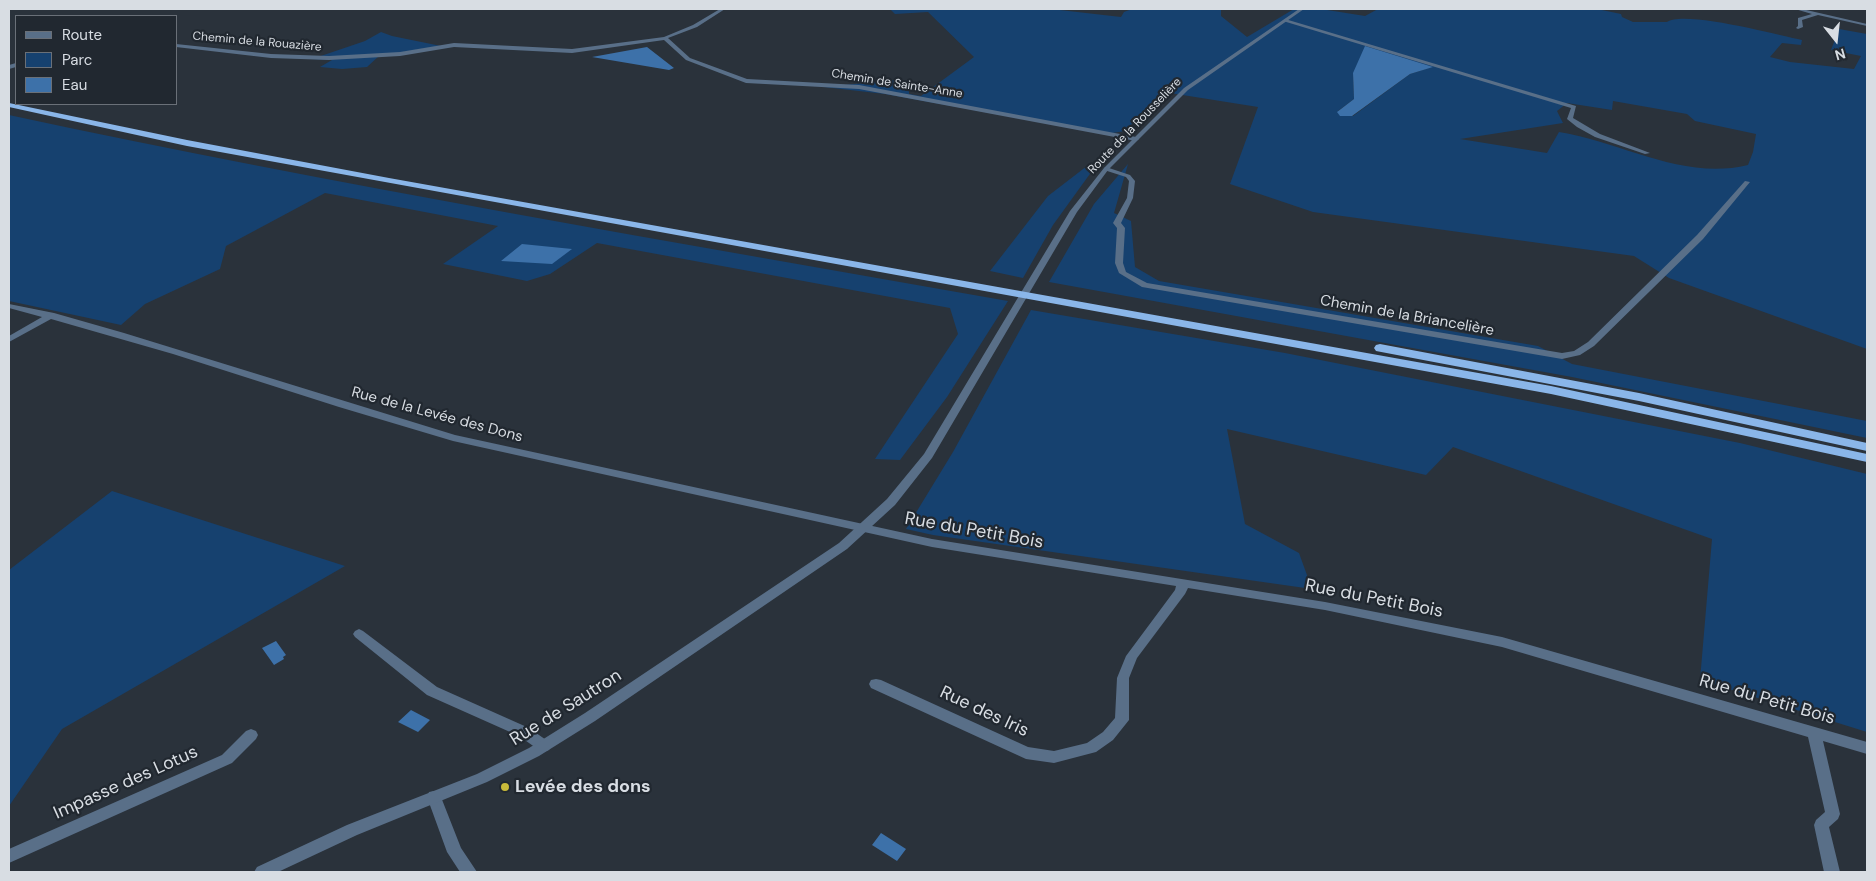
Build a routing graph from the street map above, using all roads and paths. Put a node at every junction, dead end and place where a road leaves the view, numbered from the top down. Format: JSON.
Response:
{"nodes":[{"id":1,"x":723,"y":9,"type":"edge"},
{"id":2,"x":1302,"y":9,"type":"edge"},
{"id":3,"x":1797,"y":9,"type":"edge"},
{"id":4,"x":1818,"y":14,"type":"junction"},
{"id":5,"x":1285,"y":20,"type":"junction"},
{"id":6,"x":1867,"y":25,"type":"edge"},
{"id":7,"x":1798,"y":28,"type":"dead end"},
{"id":8,"x":665,"y":38,"type":"junction"},
{"id":9,"x":178,"y":45,"type":"edge"},
{"id":10,"x":37,"y":105,"type":"edge"},
{"id":11,"x":9,"y":106,"type":"edge"},
{"id":12,"x":1136,"y":139,"type":"junction"},
{"id":13,"x":1647,"y":153,"type":"dead end"},
{"id":14,"x":1106,"y":169,"type":"junction"},
{"id":15,"x":1747,"y":182,"type":"dead end"},
{"id":16,"x":9,"y":306,"type":"edge"},
{"id":17,"x":51,"y":316,"type":"junction"},
{"id":18,"x":1010,"y":318,"type":"joint"},
{"id":19,"x":9,"y":340,"type":"edge"},
{"id":20,"x":1867,"y":447,"type":"edge"},
{"id":21,"x":1867,"y":458,"type":"edge"},
{"id":22,"x":863,"y":529,"type":"junction"},
{"id":23,"x":1183,"y":583,"type":"junction"},
{"id":24,"x":359,"y":634,"type":"dead end"},
{"id":25,"x":876,"y":684,"type":"dead end"},
{"id":26,"x":1814,"y":732,"type":"junction"},
{"id":27,"x":251,"y":735,"type":"dead end"},
{"id":28,"x":544,"y":746,"type":"junction"},
{"id":29,"x":1867,"y":748,"type":"edge"},
{"id":30,"x":434,"y":797,"type":"junction"},
{"id":31,"x":9,"y":856,"type":"edge"},
{"id":32,"x":262,"y":872,"type":"edge"},
{"id":33,"x":468,"y":872,"type":"edge"},
{"id":34,"x":1832,"y":872,"type":"edge"}],
"edges":[{"from":1,"to":8,"type":"street","name":"Chemin de la Rouazière"},
{"from":2,"to":5,"type":"street","name":"Route de la Rousselière"},
{"from":3,"to":4,"type":"street"},
{"from":4,"to":6,"type":"street"},
{"from":4,"to":7,"type":"street"},
{"from":5,"to":12,"type":"street","name":"Route de la Rousselière"},
{"from":5,"to":13,"type":"street"},
{"from":8,"to":9,"type":"street","name":"Chemin de la Rouazière"},
{"from":8,"to":12,"type":"street","name":"Chemin de Sainte-Anne"},
{"from":10,"to":20,"type":"highway"},
{"from":11,"to":21,"type":"highway"},
{"from":12,"to":14,"type":"street","name":"Route de la Rousselière"},
{"from":14,"to":15,"type":"street","name":"Chemin de la Briancelière"},
{"from":14,"to":18,"type":"street","name":"Route de la Rousselière"},
{"from":16,"to":17,"type":"street","name":"Rue de la Levée des Dons"},
{"from":17,"to":19,"type":"street"},
{"from":17,"to":22,"type":"street","name":"Rue de la Levée des Dons"},
{"from":18,"to":22,"type":"street","name":"Rue de Sautron"},
{"from":22,"to":23,"type":"street","name":"Rue du Petit Bois"},
{"from":22,"to":28,"type":"street","name":"Rue de Sautron"},
{"from":23,"to":25,"type":"street","name":"Rue des Iris"},
{"from":23,"to":26,"type":"street","name":"Rue du Petit Bois"},
{"from":24,"to":28,"type":"street"},
{"from":26,"to":29,"type":"street","name":"Rue du Petit Bois"},
{"from":26,"to":34,"type":"street"},
{"from":27,"to":31,"type":"street","name":"Impasse des Lotus"},
{"from":28,"to":30,"type":"street","name":"Rue de Sautron"},
{"from":30,"to":32,"type":"street","name":"Rue de Sautron"},
{"from":30,"to":33,"type":"street"}]}
